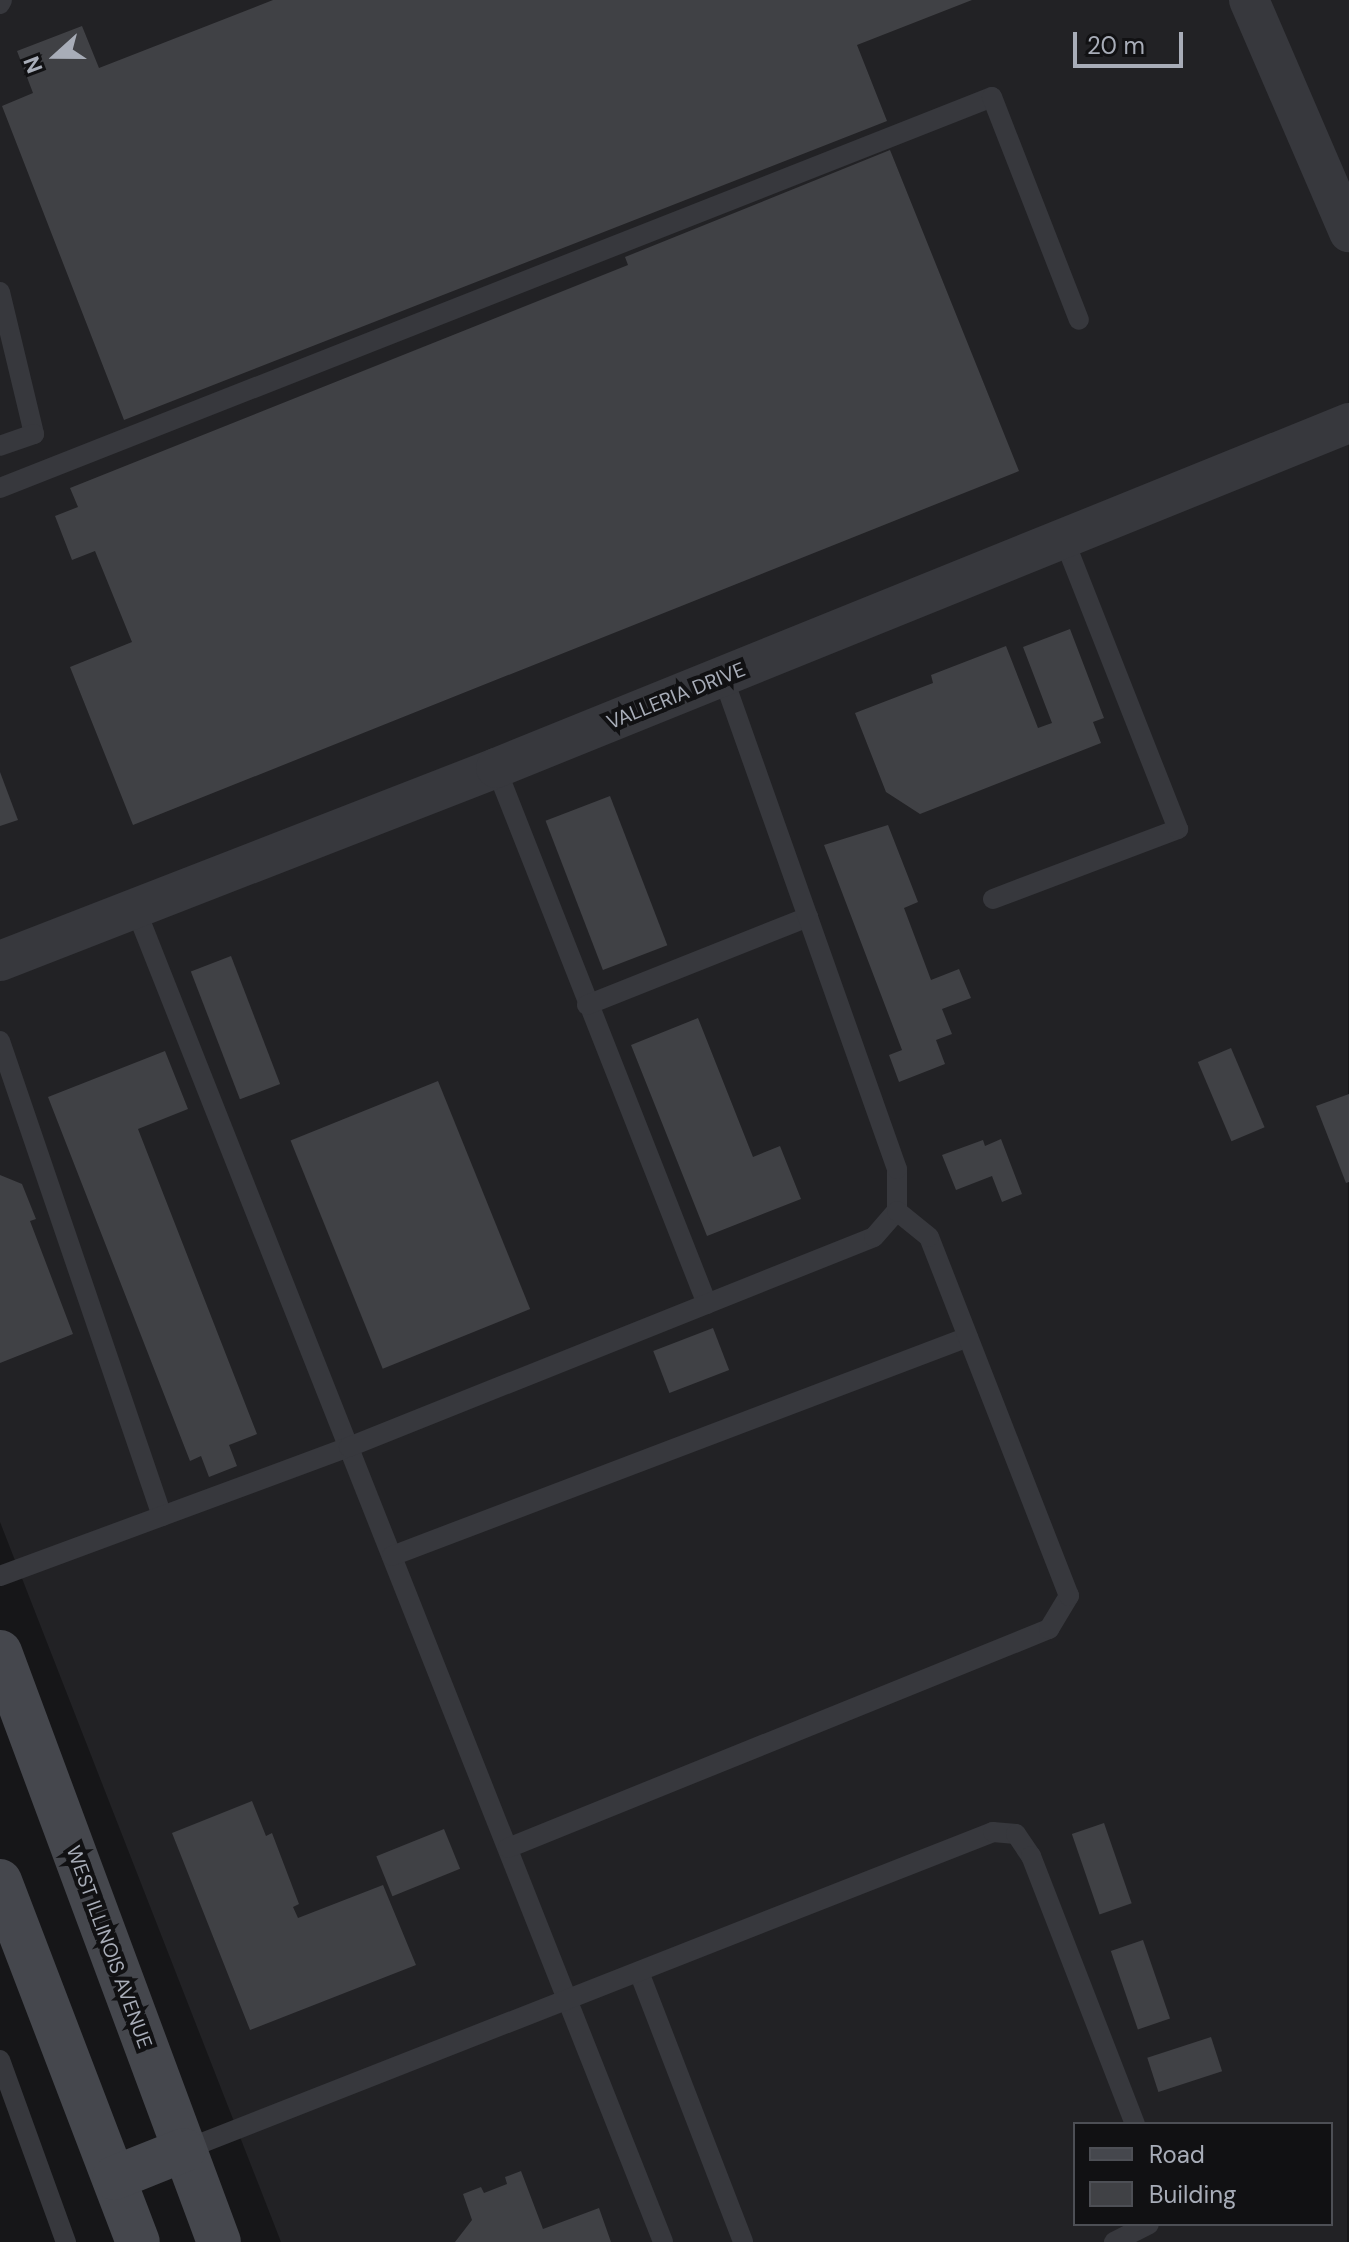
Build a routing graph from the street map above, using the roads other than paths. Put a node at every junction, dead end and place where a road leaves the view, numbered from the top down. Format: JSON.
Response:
{"nodes":[{"id":1,"x":1249,"y":0,"type":"edge"},
{"id":2,"x":1349,"y":232,"type":"edge"},
{"id":3,"x":0,"y":292,"type":"edge"},
{"id":4,"x":1079,"y":320,"type":"dead end"},
{"id":5,"x":1349,"y":423,"type":"edge"},
{"id":6,"x":0,"y":446,"type":"edge"},
{"id":7,"x":0,"y":488,"type":"edge"},
{"id":8,"x":1064,"y":540,"type":"junction"},
{"id":9,"x":723,"y":677,"type":"junction"},
{"id":10,"x":496,"y":768,"type":"junction"},
{"id":11,"x":993,"y":899,"type":"dead end"},
{"id":12,"x":136,"y":910,"type":"junction"},
{"id":13,"x":808,"y":917,"type":"junction"},
{"id":14,"x":0,"y":961,"type":"edge"},
{"id":15,"x":587,"y":1005,"type":"junction"},
{"id":16,"x":0,"y":1041,"type":"edge"},
{"id":17,"x":897,"y":1211,"type":"junction"},
{"id":18,"x":707,"y":1304,"type":"junction"},
{"id":19,"x":968,"y":1337,"type":"junction"},
{"id":20,"x":349,"y":1447,"type":"junction"},
{"id":21,"x":162,"y":1516,"type":"junction"},
{"id":22,"x":392,"y":1556,"type":"junction"},
{"id":23,"x":0,"y":1576,"type":"edge"},
{"id":24,"x":0,"y":1652,"type":"edge"},
{"id":25,"x":508,"y":1848,"type":"junction"},
{"id":26,"x":0,"y":1881,"type":"edge"},
{"id":27,"x":639,"y":1972,"type":"junction"},
{"id":28,"x":568,"y":2000,"type":"junction"},
{"id":29,"x":0,"y":2060,"type":"edge"},
{"id":30,"x":1134,"y":2122,"type":"edge"},
{"id":31,"x":184,"y":2150,"type":"junction"},
{"id":32,"x":114,"y":2178,"type":"junction"},
{"id":33,"x":1145,"y":2226,"type":"edge"},
{"id":34,"x":66,"y":2242,"type":"edge"},
{"id":35,"x":138,"y":2242,"type":"edge"},
{"id":36,"x":219,"y":2242,"type":"edge"},
{"id":37,"x":663,"y":2242,"type":"edge"},
{"id":38,"x":743,"y":2242,"type":"edge"},
{"id":39,"x":1114,"y":2242,"type":"edge"}],
"edges":[{"from":1,"to":2,"type":"street"},
{"from":3,"to":6,"type":"lane"},
{"from":4,"to":7,"type":"lane"},
{"from":5,"to":8,"type":"street","name":"VALLERIA DRIVE"},
{"from":8,"to":9,"type":"street","name":"VALLERIA DRIVE"},
{"from":8,"to":11,"type":"lane"},
{"from":9,"to":10,"type":"street","name":"VALLERIA DRIVE"},
{"from":9,"to":13,"type":"lane"},
{"from":10,"to":12,"type":"street","name":"VALLERIA DRIVE"},
{"from":10,"to":15,"type":"lane"},
{"from":12,"to":14,"type":"street","name":"VALLERIA DRIVE"},
{"from":12,"to":20,"type":"lane"},
{"from":13,"to":15,"type":"lane"},
{"from":13,"to":17,"type":"lane"},
{"from":15,"to":18,"type":"lane"},
{"from":16,"to":21,"type":"lane"},
{"from":17,"to":18,"type":"lane"},
{"from":17,"to":19,"type":"lane"},
{"from":18,"to":20,"type":"lane"},
{"from":19,"to":22,"type":"lane"},
{"from":19,"to":25,"type":"lane"},
{"from":20,"to":21,"type":"lane"},
{"from":20,"to":22,"type":"lane"},
{"from":21,"to":23,"type":"lane"},
{"from":22,"to":25,"type":"lane"},
{"from":24,"to":31,"type":"main road","name":"WEST ILLINOIS AVENUE"},
{"from":25,"to":28,"type":"lane"},
{"from":26,"to":32,"type":"main road"},
{"from":27,"to":28,"type":"lane"},
{"from":27,"to":30,"type":"lane"},
{"from":27,"to":38,"type":"lane"},
{"from":28,"to":31,"type":"lane"},
{"from":28,"to":37,"type":"lane"},
{"from":29,"to":34,"type":"lane"},
{"from":31,"to":32,"type":"main road"},
{"from":31,"to":36,"type":"main road","name":"WEST ILLINOIS AVENUE"},
{"from":32,"to":35,"type":"main road"},
{"from":33,"to":39,"type":"lane"}]}
